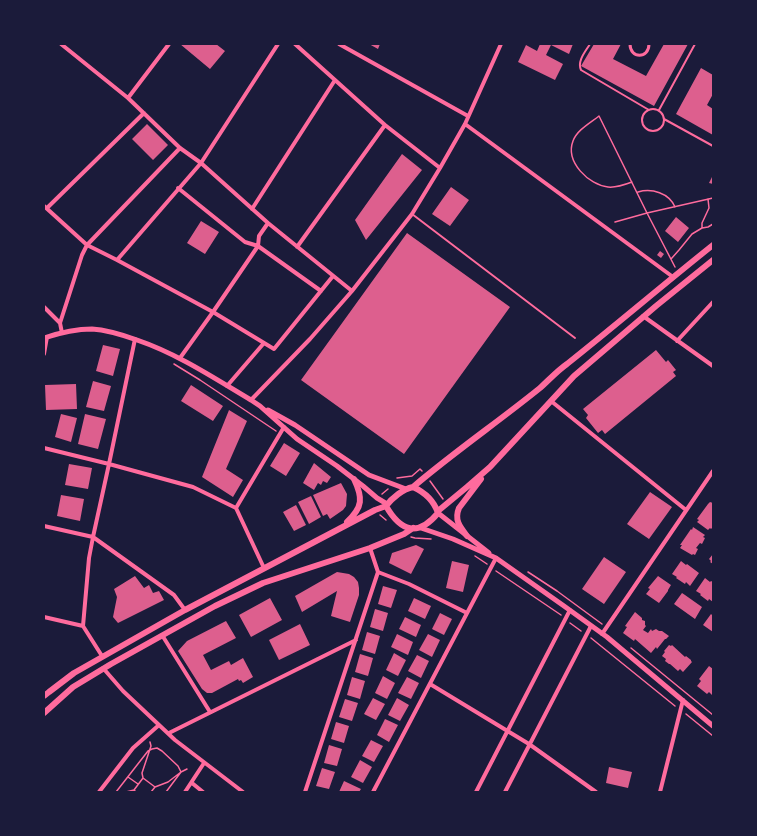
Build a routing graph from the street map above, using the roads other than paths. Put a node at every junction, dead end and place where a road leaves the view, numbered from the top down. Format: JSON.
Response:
{"nodes":[{"id":1,"x":61,"y":44,"type":"edge"},
{"id":2,"x":169,"y":44,"type":"edge"},
{"id":3,"x":278,"y":44,"type":"edge"},
{"id":4,"x":295,"y":44,"type":"edge"},
{"id":5,"x":339,"y":44,"type":"edge"},
{"id":6,"x":501,"y":44,"type":"edge"},
{"id":7,"x":590,"y":44,"type":"edge"},
{"id":8,"x":630,"y":44,"type":"edge"},
{"id":9,"x":648,"y":44,"type":"edge"},
{"id":10,"x":695,"y":44,"type":"edge"},
{"id":11,"x":335,"y":80,"type":"junction"},
{"id":12,"x":128,"y":98,"type":"junction"},
{"id":13,"x":649,"y":110,"type":"junction"},
{"id":14,"x":659,"y":110,"type":"junction"},
{"id":15,"x":144,"y":113,"type":"junction"},
{"id":16,"x":468,"y":116,"type":"junction"},
{"id":17,"x":664,"y":119,"type":"junction"},
{"id":18,"x":465,"y":124,"type":"junction"},
{"id":19,"x":385,"y":125,"type":"junction"},
{"id":20,"x":713,"y":146,"type":"edge"},
{"id":21,"x":180,"y":148,"type":"junction"},
{"id":22,"x":201,"y":163,"type":"junction"},
{"id":23,"x":440,"y":168,"type":"junction"},
{"id":24,"x":178,"y":188,"type":"junction"},
{"id":25,"x":45,"y":207,"type":"edge"},
{"id":26,"x":252,"y":209,"type":"junction"},
{"id":27,"x":412,"y":214,"type":"junction"},
{"id":28,"x":268,"y":223,"type":"junction"},
{"id":29,"x":87,"y":245,"type":"junction"},
{"id":30,"x":713,"y":245,"type":"edge"},
{"id":31,"x":258,"y":246,"type":"junction"},
{"id":32,"x":297,"y":247,"type":"junction"},
{"id":33,"x":117,"y":260,"type":"junction"},
{"id":34,"x":713,"y":260,"type":"edge"},
{"id":35,"x":333,"y":276,"type":"junction"},
{"id":36,"x":673,"y":277,"type":"junction"},
{"id":37,"x":321,"y":291,"type":"junction"},
{"id":38,"x":352,"y":291,"type":"junction"},
{"id":39,"x":713,"y":302,"type":"edge"},
{"id":40,"x":44,"y":307,"type":"edge"},
{"id":41,"x":213,"y":312,"type":"junction"},
{"id":42,"x":643,"y":316,"type":"junction"},
{"id":43,"x":60,"y":323,"type":"junction"},
{"id":44,"x":62,"y":333,"type":"junction"},
{"id":45,"x":46,"y":338,"type":"edge"},
{"id":46,"x":575,"y":338,"type":"dead end"},
{"id":47,"x":135,"y":339,"type":"junction"},
{"id":48,"x":677,"y":340,"type":"junction"},
{"id":49,"x":264,"y":343,"type":"junction"},
{"id":50,"x":44,"y":354,"type":"edge"},
{"id":51,"x":180,"y":358,"type":"junction"},
{"id":52,"x":713,"y":366,"type":"edge"},
{"id":53,"x":228,"y":386,"type":"junction"},
{"id":54,"x":251,"y":400,"type":"junction"},
{"id":55,"x":551,"y":400,"type":"junction"},
{"id":56,"x":260,"y":406,"type":"junction"},
{"id":57,"x":284,"y":428,"type":"junction"},
{"id":58,"x":44,"y":448,"type":"edge"},
{"id":59,"x":109,"y":464,"type":"junction"},
{"id":60,"x":490,"y":467,"type":"junction"},
{"id":61,"x":713,"y":471,"type":"edge"},
{"id":62,"x":354,"y":479,"type":"junction"},
{"id":63,"x":413,"y":487,"type":"junction"},
{"id":64,"x":406,"y":489,"type":"junction"},
{"id":65,"x":387,"y":505,"type":"junction"},
{"id":66,"x":236,"y":508,"type":"junction"},
{"id":67,"x":686,"y":510,"type":"junction"},
{"id":68,"x":438,"y":512,"type":"junction"},
{"id":69,"x":44,"y":526,"type":"edge"},
{"id":70,"x":342,"y":527,"type":"junction"},
{"id":71,"x":413,"y":528,"type":"junction"},
{"id":72,"x":420,"y":528,"type":"junction"},
{"id":73,"x":467,"y":536,"type":"junction"},
{"id":74,"x":93,"y":537,"type":"junction"},
{"id":75,"x":370,"y":548,"type":"junction"},
{"id":76,"x":496,"y":558,"type":"junction"},
{"id":77,"x":264,"y":568,"type":"junction"},
{"id":78,"x":378,"y":572,"type":"junction"},
{"id":79,"x":185,"y":610,"type":"junction"},
{"id":80,"x":570,"y":610,"type":"junction"},
{"id":81,"x":467,"y":613,"type":"junction"},
{"id":82,"x":44,"y":617,"type":"edge"},
{"id":83,"x":83,"y":626,"type":"junction"},
{"id":84,"x":591,"y":626,"type":"junction"},
{"id":85,"x":602,"y":634,"type":"junction"},
{"id":86,"x":162,"y":636,"type":"junction"},
{"id":87,"x":356,"y":640,"type":"junction"},
{"id":88,"x":102,"y":656,"type":"junction"},
{"id":89,"x":103,"y":668,"type":"junction"},
{"id":90,"x":430,"y":684,"type":"junction"},
{"id":91,"x":44,"y":696,"type":"edge"},
{"id":92,"x":683,"y":700,"type":"junction"},
{"id":93,"x":210,"y":712,"type":"junction"},
{"id":94,"x":44,"y":713,"type":"edge"},
{"id":95,"x":159,"y":725,"type":"junction"},
{"id":96,"x":713,"y":726,"type":"edge"},
{"id":97,"x":508,"y":731,"type":"junction"},
{"id":98,"x":169,"y":733,"type":"junction"},
{"id":99,"x":530,"y":744,"type":"junction"},
{"id":100,"x":204,"y":763,"type":"junction"},
{"id":101,"x":192,"y":783,"type":"junction"},
{"id":102,"x":99,"y":792,"type":"edge"},
{"id":103,"x":185,"y":792,"type":"edge"},
{"id":104,"x":203,"y":792,"type":"edge"},
{"id":105,"x":243,"y":792,"type":"edge"},
{"id":106,"x":305,"y":792,"type":"edge"},
{"id":107,"x":373,"y":792,"type":"edge"},
{"id":108,"x":476,"y":792,"type":"edge"},
{"id":109,"x":504,"y":792,"type":"edge"},
{"id":110,"x":596,"y":792,"type":"edge"},
{"id":111,"x":660,"y":792,"type":"edge"}],
"edges":[{"from":1,"to":12,"type":"street"},
{"from":2,"to":12,"type":"street"},
{"from":3,"to":22,"type":"street"},
{"from":4,"to":11,"type":"street"},
{"from":5,"to":16,"type":"street"},
{"from":6,"to":16,"type":"street"},
{"from":7,"to":13,"type":"lane"},
{"from":8,"to":9,"type":"street"},
{"from":10,"to":14,"type":"lane"},
{"from":11,"to":19,"type":"street"},
{"from":11,"to":26,"type":"street"},
{"from":12,"to":15,"type":"street"},
{"from":13,"to":14,"type":"lane"},
{"from":13,"to":17,"type":"lane"},
{"from":14,"to":17,"type":"lane"},
{"from":15,"to":21,"type":"street"},
{"from":15,"to":25,"type":"street"},
{"from":16,"to":18,"type":"street"},
{"from":17,"to":20,"type":"lane"},
{"from":18,"to":23,"type":"street"},
{"from":18,"to":36,"type":"street"},
{"from":19,"to":23,"type":"street"},
{"from":19,"to":32,"type":"street"},
{"from":21,"to":22,"type":"street"},
{"from":21,"to":29,"type":"street"},
{"from":22,"to":24,"type":"street"},
{"from":22,"to":26,"type":"street"},
{"from":23,"to":27,"type":"street"},
{"from":24,"to":31,"type":"street"},
{"from":24,"to":33,"type":"street"},
{"from":25,"to":29,"type":"street"},
{"from":26,"to":28,"type":"street"},
{"from":27,"to":38,"type":"street"},
{"from":27,"to":46,"type":"lane"},
{"from":28,"to":31,"type":"street"},
{"from":28,"to":32,"type":"street"},
{"from":29,"to":33,"type":"street"},
{"from":29,"to":43,"type":"street"},
{"from":30,"to":36,"type":"main road"},
{"from":31,"to":37,"type":"street"},
{"from":31,"to":41,"type":"street"},
{"from":32,"to":35,"type":"street"},
{"from":33,"to":41,"type":"street"},
{"from":34,"to":42,"type":"main road"},
{"from":35,"to":37,"type":"street"},
{"from":35,"to":38,"type":"street"},
{"from":36,"to":63,"type":"main road"},
{"from":37,"to":49,"type":"street"},
{"from":38,"to":54,"type":"street"},
{"from":39,"to":48,"type":"street"},
{"from":40,"to":43,"type":"street"},
{"from":41,"to":49,"type":"street"},
{"from":41,"to":51,"type":"street"},
{"from":42,"to":48,"type":"street"},
{"from":42,"to":55,"type":"main road"},
{"from":43,"to":44,"type":"street"},
{"from":44,"to":45,"type":"street"},
{"from":44,"to":47,"type":"street"},
{"from":45,"to":50,"type":"street"},
{"from":47,"to":51,"type":"street"},
{"from":47,"to":59,"type":"street"},
{"from":48,"to":52,"type":"street"},
{"from":49,"to":53,"type":"street"},
{"from":51,"to":53,"type":"street"},
{"from":53,"to":54,"type":"street"},
{"from":54,"to":56,"type":"street"},
{"from":55,"to":60,"type":"main road"},
{"from":55,"to":67,"type":"street"},
{"from":56,"to":57,"type":"street"},
{"from":56,"to":64,"type":"street"},
{"from":57,"to":62,"type":"street"},
{"from":57,"to":66,"type":"street"},
{"from":58,"to":59,"type":"street"},
{"from":59,"to":66,"type":"street"},
{"from":59,"to":74,"type":"street"},
{"from":60,"to":68,"type":"main road"},
{"from":60,"to":73,"type":"main road"},
{"from":61,"to":67,"type":"street"},
{"from":62,"to":65,"type":"street"},
{"from":62,"to":70,"type":"main road"},
{"from":63,"to":64,"type":"main road"},
{"from":63,"to":68,"type":"main road"},
{"from":64,"to":65,"type":"main road"},
{"from":65,"to":70,"type":"main road"},
{"from":65,"to":71,"type":"main road"},
{"from":66,"to":77,"type":"street"},
{"from":67,"to":85,"type":"street"},
{"from":68,"to":72,"type":"main road"},
{"from":68,"to":73,"type":"street"},
{"from":69,"to":74,"type":"street"},
{"from":70,"to":77,"type":"main road"},
{"from":71,"to":72,"type":"main road"},
{"from":71,"to":75,"type":"main road"},
{"from":72,"to":76,"type":"street"},
{"from":73,"to":76,"type":"street"},
{"from":74,"to":79,"type":"street"},
{"from":74,"to":83,"type":"street"},
{"from":75,"to":78,"type":"street"},
{"from":75,"to":86,"type":"main road"},
{"from":76,"to":80,"type":"street"},
{"from":76,"to":81,"type":"street"},
{"from":77,"to":79,"type":"main road"},
{"from":78,"to":81,"type":"street"},
{"from":78,"to":87,"type":"street"},
{"from":79,"to":88,"type":"main road"},
{"from":80,"to":84,"type":"street"},
{"from":80,"to":97,"type":"street"},
{"from":81,"to":90,"type":"street"},
{"from":82,"to":83,"type":"street"},
{"from":83,"to":88,"type":"street"},
{"from":84,"to":85,"type":"street"},
{"from":84,"to":99,"type":"street"},
{"from":85,"to":92,"type":"street"},
{"from":86,"to":89,"type":"main road"},
{"from":86,"to":93,"type":"street"},
{"from":87,"to":93,"type":"street"},
{"from":87,"to":106,"type":"street"},
{"from":88,"to":91,"type":"main road"},
{"from":89,"to":94,"type":"main road"},
{"from":89,"to":95,"type":"street"},
{"from":90,"to":97,"type":"street"},
{"from":90,"to":107,"type":"street"},
{"from":92,"to":96,"type":"street"},
{"from":92,"to":111,"type":"street"},
{"from":93,"to":98,"type":"street"},
{"from":95,"to":98,"type":"street"},
{"from":95,"to":102,"type":"street"},
{"from":97,"to":99,"type":"street"},
{"from":97,"to":108,"type":"street"},
{"from":98,"to":100,"type":"street"},
{"from":99,"to":109,"type":"street"},
{"from":99,"to":110,"type":"street"},
{"from":100,"to":101,"type":"street"},
{"from":100,"to":105,"type":"street"},
{"from":101,"to":103,"type":"street"},
{"from":101,"to":104,"type":"street"}]}
